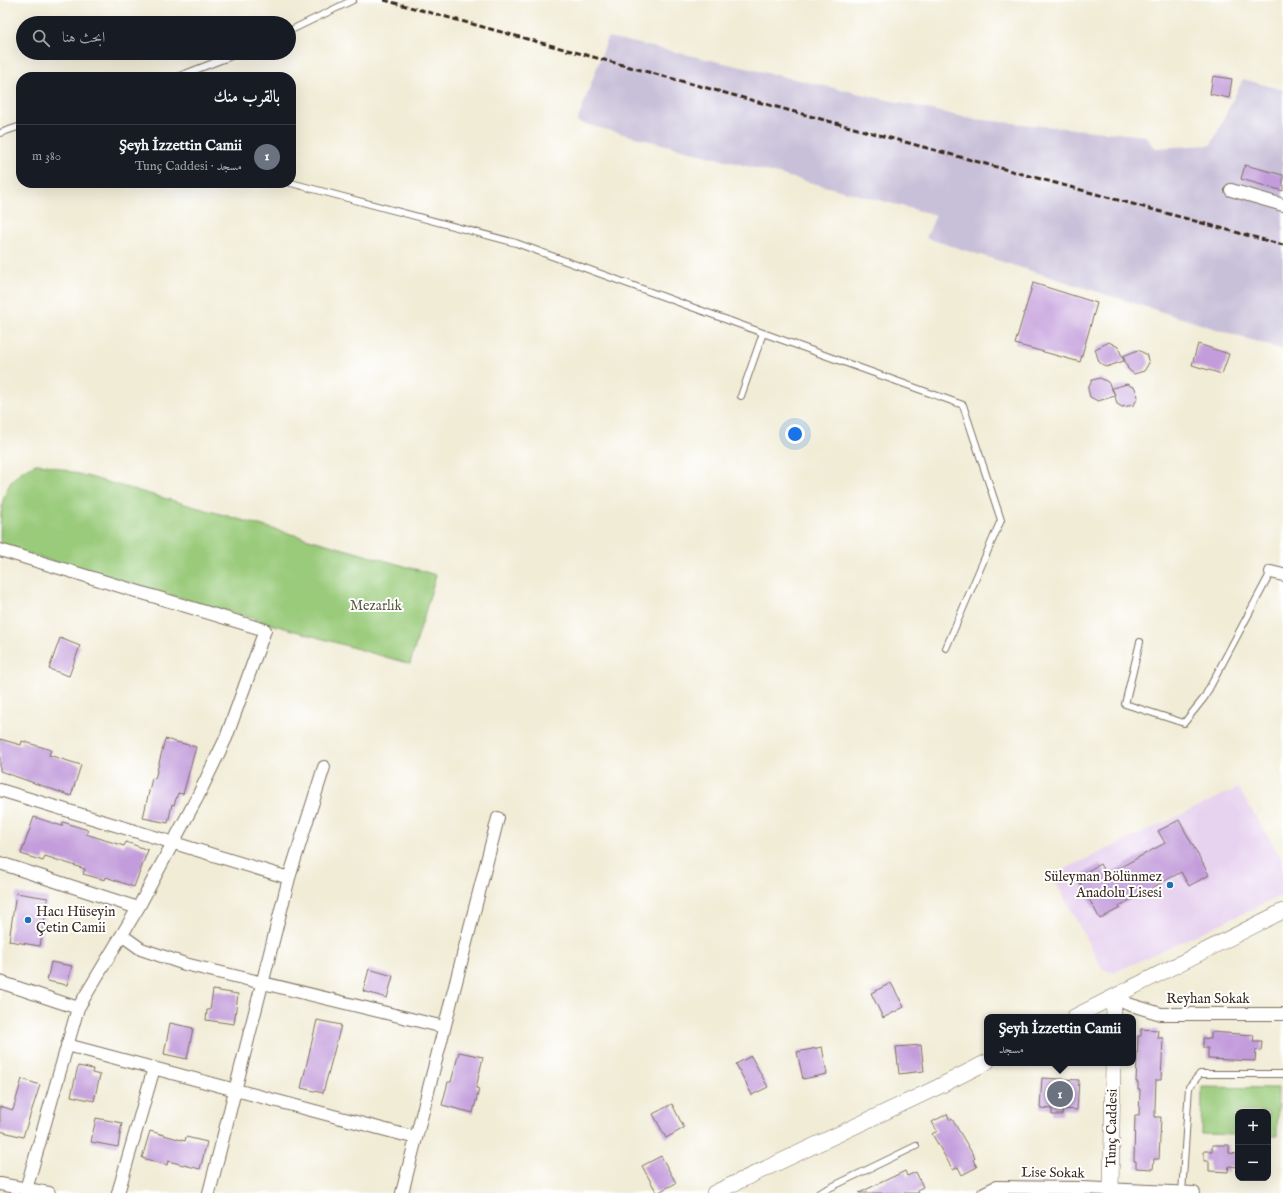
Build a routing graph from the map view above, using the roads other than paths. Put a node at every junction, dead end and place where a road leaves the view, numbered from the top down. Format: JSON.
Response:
{"nodes":[{"id":1,"x":353,"y":0,"type":"edge"},
{"id":2,"x":296,"y":28,"type":"edge"},
{"id":3,"x":220,"y":60,"type":"edge"},
{"id":4,"x":190,"y":72,"type":"edge"},
{"id":5,"x":16,"y":128,"type":"edge"},
{"id":6,"x":0,"y":133,"type":"edge"},
{"id":7,"x":296,"y":184,"type":"edge"},
{"id":8,"x":1232,"y":190,"type":"dead end"},
{"id":9,"x":1283,"y":205,"type":"edge"},
{"id":10,"x":762,"y":333,"type":"junction"},
{"id":11,"x":741,"y":396,"type":"dead end"},
{"id":12,"x":0,"y":550,"type":"edge"},
{"id":13,"x":1277,"y":574,"type":"edge"},
{"id":14,"x":1140,"y":642,"type":"dead end"},
{"id":15,"x":946,"y":648,"type":"dead end"},
{"id":16,"x":324,"y":767,"type":"dead end"},
{"id":17,"x":0,"y":790,"type":"edge"},
{"id":18,"x":498,"y":818,"type":"dead end"},
{"id":19,"x":174,"y":843,"type":"junction"},
{"id":20,"x":0,"y":863,"type":"edge"},
{"id":21,"x":289,"y":878,"type":"junction"},
{"id":22,"x":138,"y":908,"type":"junction"},
{"id":23,"x":1283,"y":911,"type":"edge"},
{"id":24,"x":122,"y":936,"type":"junction"},
{"id":25,"x":0,"y":982,"type":"edge"},
{"id":26,"x":261,"y":983,"type":"junction"},
{"id":27,"x":1113,"y":997,"type":"junction"},
{"id":28,"x":78,"y":1008,"type":"junction"},
{"id":29,"x":1080,"y":1014,"type":"edge"},
{"id":30,"x":1114,"y":1014,"type":"edge"},
{"id":31,"x":1283,"y":1014,"type":"edge"},
{"id":32,"x":444,"y":1027,"type":"junction"},
{"id":33,"x":68,"y":1045,"type":"junction"},
{"id":34,"x":984,"y":1064,"type":"edge"},
{"id":35,"x":1114,"y":1066,"type":"edge"},
{"id":36,"x":154,"y":1068,"type":"junction"},
{"id":37,"x":1283,"y":1074,"type":"edge"},
{"id":38,"x":235,"y":1091,"type":"junction"},
{"id":39,"x":416,"y":1138,"type":"junction"},
{"id":40,"x":916,"y":1146,"type":"dead end"},
{"id":41,"x":0,"y":1184,"type":"edge"},
{"id":42,"x":833,"y":1186,"type":"junction"},
{"id":43,"x":25,"y":1191,"type":"edge"},
{"id":44,"x":1111,"y":1191,"type":"edge"},
{"id":45,"x":49,"y":1193,"type":"edge"},
{"id":46,"x":118,"y":1193,"type":"edge"},
{"id":47,"x":209,"y":1193,"type":"edge"},
{"id":48,"x":402,"y":1193,"type":"edge"},
{"id":49,"x":714,"y":1193,"type":"edge"},
{"id":50,"x":819,"y":1193,"type":"edge"},
{"id":51,"x":836,"y":1193,"type":"edge"},
{"id":52,"x":984,"y":1193,"type":"edge"},
{"id":53,"x":1182,"y":1193,"type":"edge"},
{"id":54,"x":1194,"y":1193,"type":"edge"}],
"edges":[{"from":1,"to":2,"type":"lane"},
{"from":3,"to":4,"type":"lane"},
{"from":5,"to":6,"type":"lane"},
{"from":7,"to":10,"type":"lane"},
{"from":8,"to":9,"type":"street"},
{"from":10,"to":11,"type":"lane"},
{"from":10,"to":15,"type":"lane"},
{"from":12,"to":19,"type":"street"},
{"from":13,"to":14,"type":"lane"},
{"from":16,"to":21,"type":"street"},
{"from":17,"to":19,"type":"street"},
{"from":18,"to":32,"type":"street"},
{"from":19,"to":21,"type":"street"},
{"from":19,"to":22,"type":"street"},
{"from":20,"to":22,"type":"street"},
{"from":21,"to":26,"type":"street"},
{"from":22,"to":24,"type":"street"},
{"from":23,"to":27,"type":"street"},
{"from":24,"to":26,"type":"street"},
{"from":24,"to":28,"type":"street"},
{"from":25,"to":28,"type":"street"},
{"from":26,"to":32,"type":"street"},
{"from":26,"to":38,"type":"street"},
{"from":27,"to":29,"type":"street"},
{"from":27,"to":30,"type":"street"},
{"from":27,"to":31,"type":"street","name":"Reyhan Sokak"},
{"from":28,"to":33,"type":"street"},
{"from":32,"to":39,"type":"street"},
{"from":33,"to":36,"type":"street"},
{"from":33,"to":43,"type":"street"},
{"from":34,"to":49,"type":"street"},
{"from":35,"to":44,"type":"street","name":"Tunç Caddesi"},
{"from":36,"to":38,"type":"street"},
{"from":36,"to":46,"type":"street"},
{"from":37,"to":53,"type":"lane"},
{"from":38,"to":39,"type":"street"},
{"from":38,"to":47,"type":"street"},
{"from":39,"to":48,"type":"street"},
{"from":40,"to":42,"type":"lane"},
{"from":41,"to":43,"type":"street"},
{"from":42,"to":50,"type":"lane"},
{"from":42,"to":51,"type":"lane"},
{"from":43,"to":45,"type":"street"},
{"from":44,"to":52,"type":"street","name":"Lise Sokak"},
{"from":44,"to":53,"type":"street","name":"Lise Sokak"},
{"from":53,"to":54,"type":"street","name":"Lise Sokak"}]}
